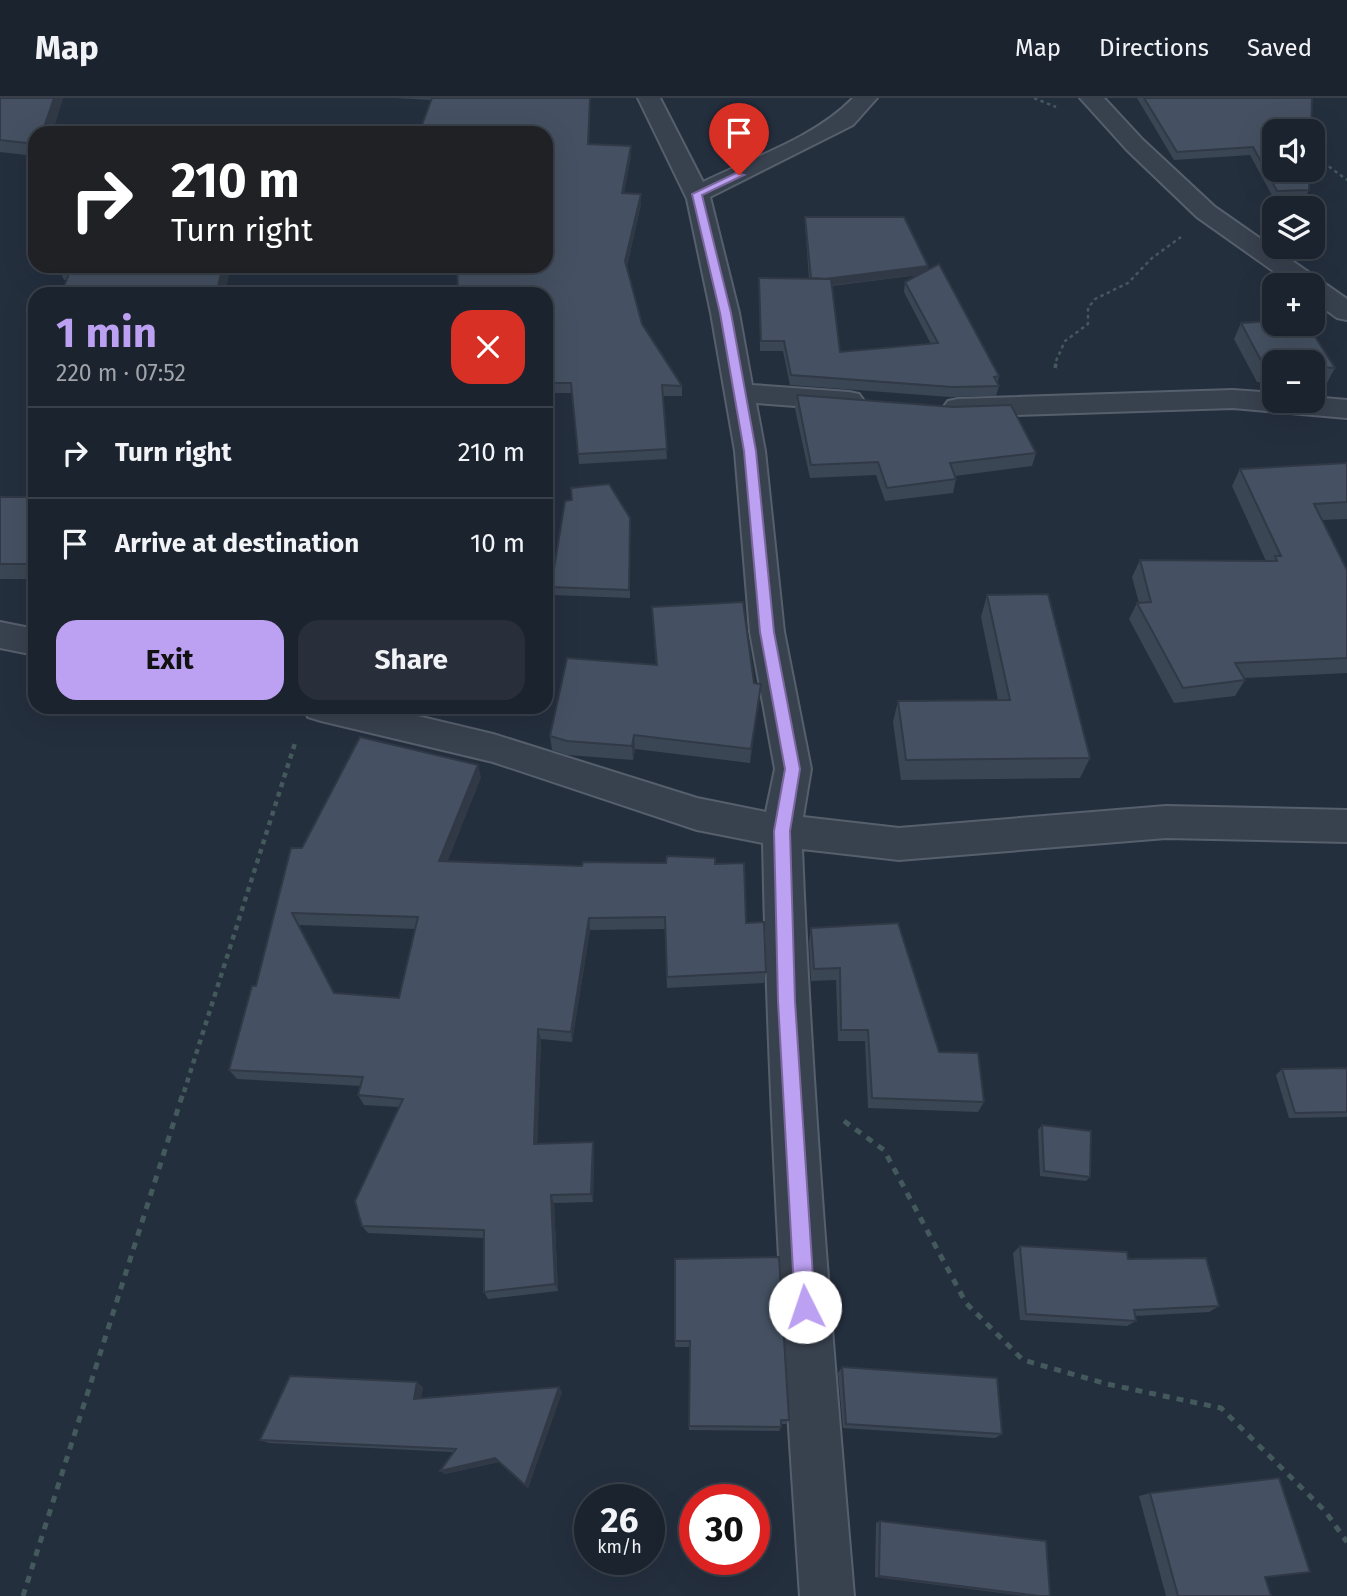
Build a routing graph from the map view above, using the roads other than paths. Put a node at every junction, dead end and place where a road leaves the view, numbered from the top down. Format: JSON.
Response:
{"nodes":[{"id":1,"x":649,"y":98,"type":"edge"},
{"id":2,"x":866,"y":98,"type":"edge"},
{"id":3,"x":1091,"y":98,"type":"edge"},
{"id":4,"x":697,"y":194,"type":"junction"},
{"id":5,"x":1293,"y":273,"type":"edge"},
{"id":6,"x":1325,"y":296,"type":"edge"},
{"id":7,"x":1347,"y":312,"type":"edge"},
{"id":8,"x":740,"y":393,"type":"junction"},
{"id":9,"x":881,"y":404,"type":"edge"},
{"id":10,"x":936,"y":408,"type":"edge"},
{"id":11,"x":1347,"y":409,"type":"edge"},
{"id":12,"x":0,"y":635,"type":"edge"},
{"id":13,"x":28,"y":641,"type":"edge"},
{"id":14,"x":309,"y":720,"type":"edge"},
{"id":15,"x":1347,"y":826,"type":"edge"},
{"id":16,"x":782,"y":831,"type":"junction"},
{"id":17,"x":827,"y":1596,"type":"edge"}],
"edges":[{"from":1,"to":4,"type":"street"},
{"from":2,"to":4,"type":"street"},
{"from":3,"to":5,"type":"street"},
{"from":4,"to":8,"type":"street"},
{"from":6,"to":7,"type":"street"},
{"from":8,"to":9,"type":"street"},
{"from":8,"to":16,"type":"street"},
{"from":10,"to":11,"type":"street"},
{"from":12,"to":13,"type":"street"},
{"from":14,"to":16,"type":"street"},
{"from":15,"to":16,"type":"street"},
{"from":16,"to":17,"type":"street"}]}
